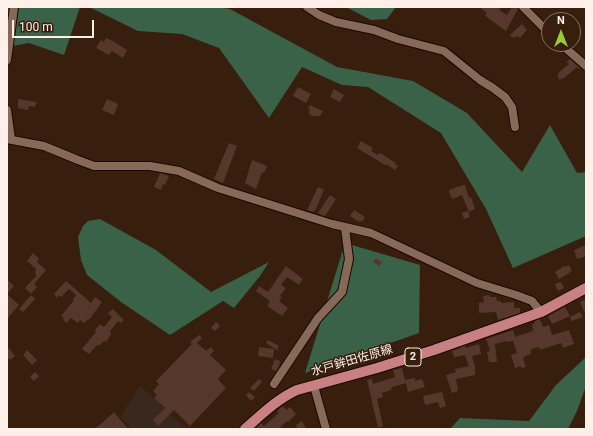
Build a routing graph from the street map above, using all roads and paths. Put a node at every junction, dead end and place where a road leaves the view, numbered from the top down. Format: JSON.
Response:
{"nodes":[{"id":1,"x":14,"y":7,"type":"edge"},
{"id":2,"x":308,"y":7,"type":"edge"},
{"id":3,"x":523,"y":7,"type":"edge"},
{"id":4,"x":541,"y":25,"type":"edge"},
{"id":5,"x":569,"y":52,"type":"edge"},
{"id":6,"x":7,"y":60,"type":"edge"},
{"id":7,"x":586,"y":66,"type":"edge"},
{"id":8,"x":7,"y":110,"type":"edge"},
{"id":9,"x":515,"y":127,"type":"dead end"},
{"id":10,"x":9,"y":139,"type":"edge"},
{"id":11,"x":345,"y":228,"type":"junction"},
{"id":12,"x":586,"y":288,"type":"edge"},
{"id":13,"x":541,"y":312,"type":"junction"},
{"id":14,"x":274,"y":384,"type":"dead end"},
{"id":15,"x":314,"y":386,"type":"junction"},
{"id":16,"x":245,"y":429,"type":"edge"},
{"id":17,"x":326,"y":429,"type":"edge"}],
"edges":[{"from":1,"to":6,"type":"street"},
{"from":2,"to":9,"type":"street"},
{"from":3,"to":4,"type":"street"},
{"from":5,"to":7,"type":"street"},
{"from":8,"to":10,"type":"street"},
{"from":10,"to":11,"type":"street"},
{"from":11,"to":13,"type":"street"},
{"from":11,"to":14,"type":"street"},
{"from":12,"to":13,"type":"main road","name":"水戸鉾田佐原線","number":"2"},
{"from":13,"to":15,"type":"main road","name":"水戸鉾田佐原線","number":"2"},
{"from":15,"to":16,"type":"main road","name":"水戸鉾田佐原線","number":"2"},
{"from":15,"to":17,"type":"street"}]}
